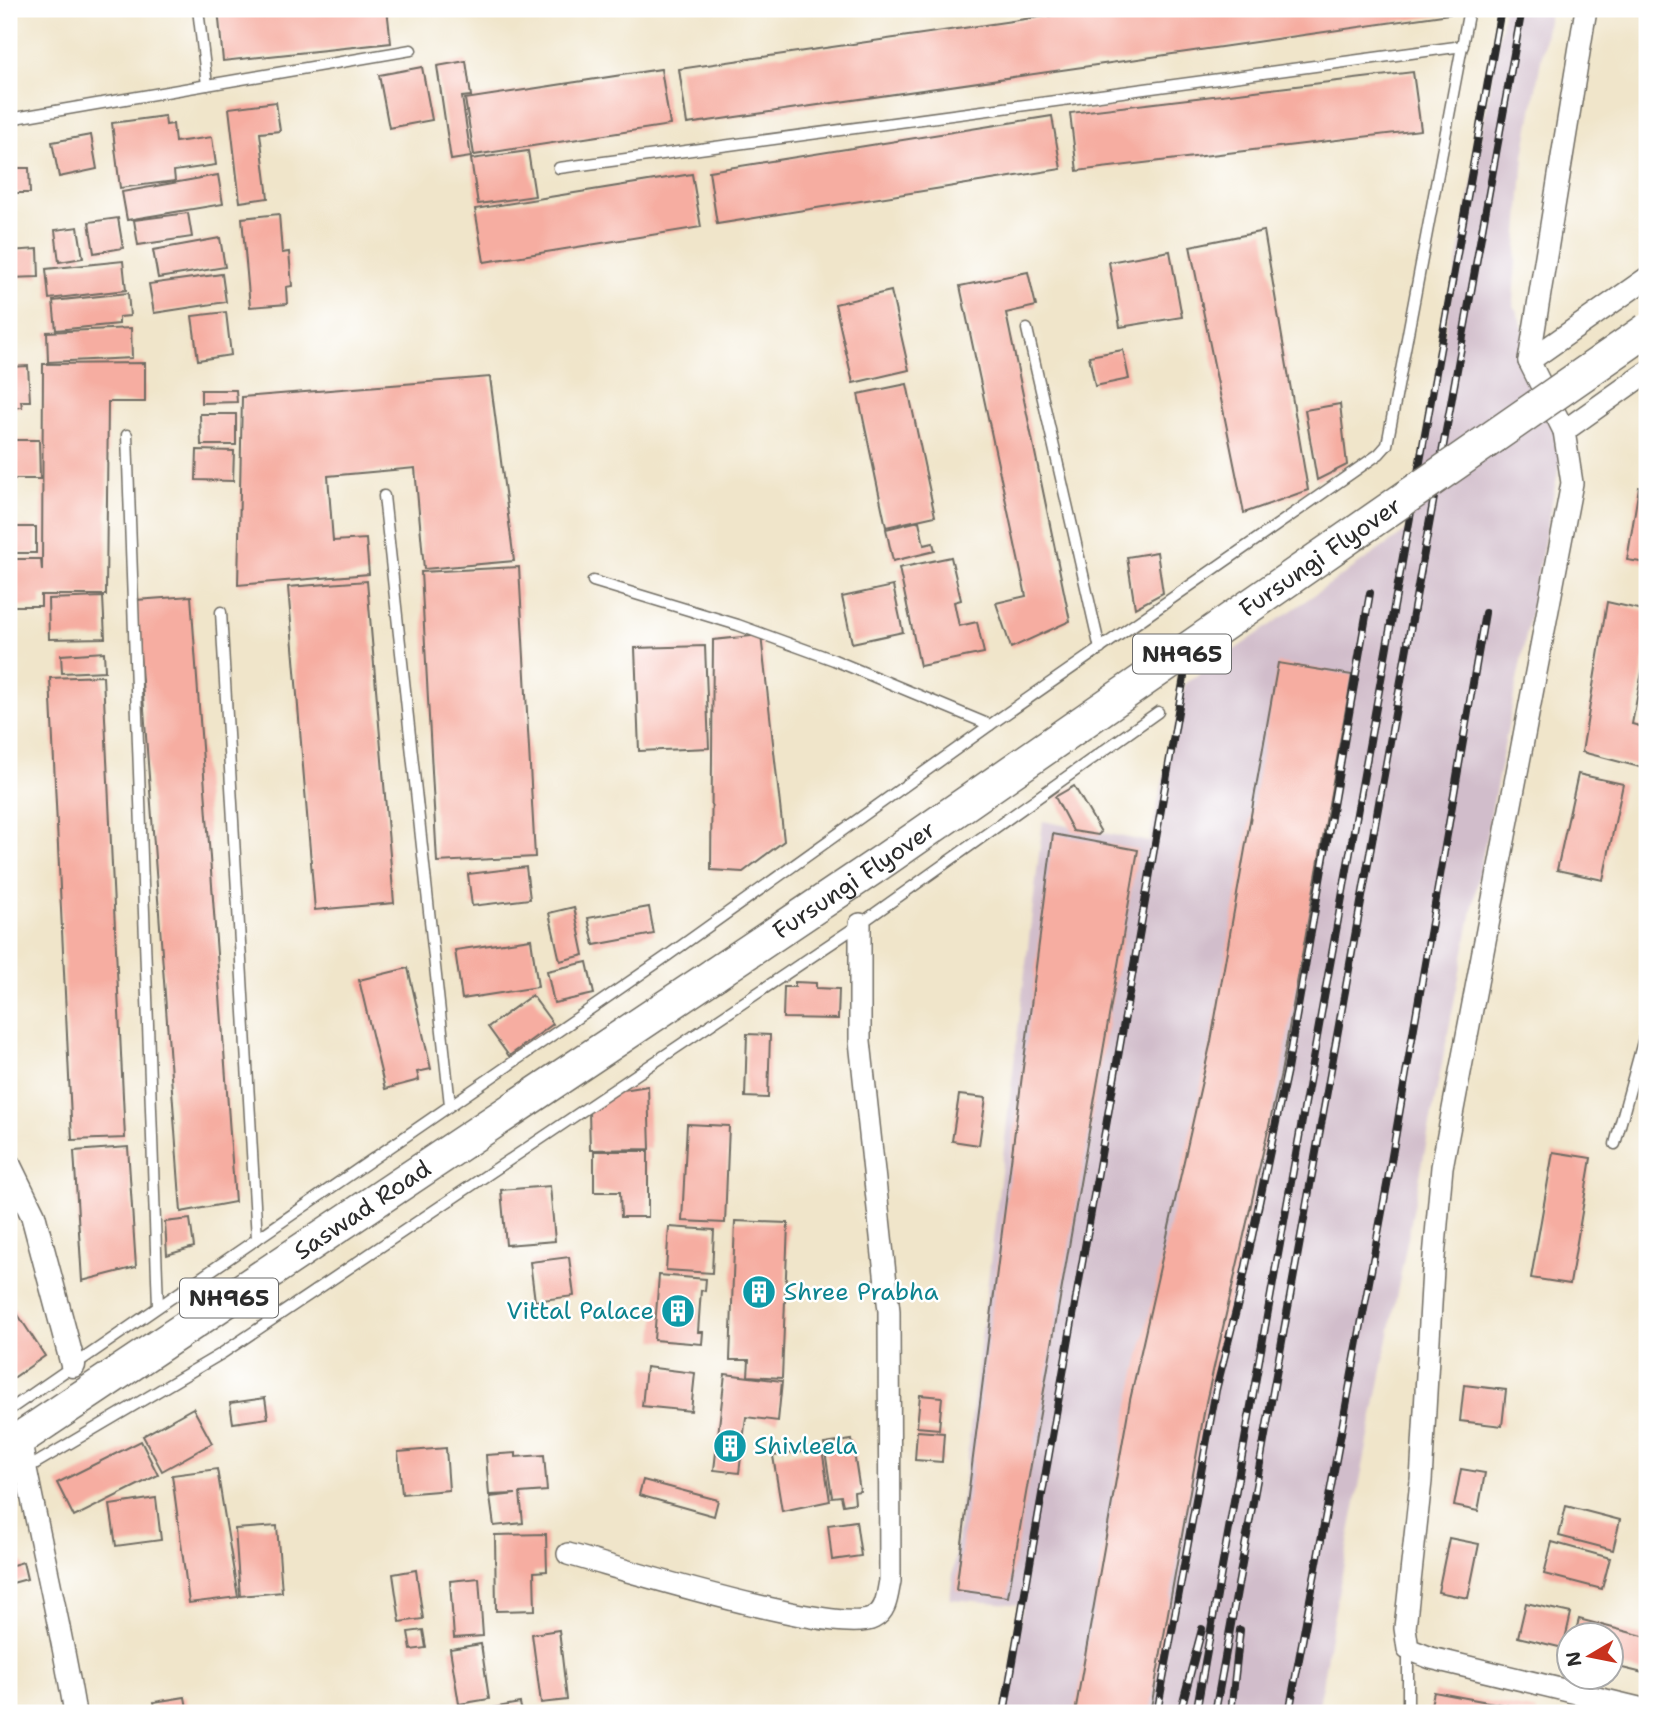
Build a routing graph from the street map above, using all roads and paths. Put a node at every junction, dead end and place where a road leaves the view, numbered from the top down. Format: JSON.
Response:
{"nodes":[{"id":1,"x":198,"y":9,"type":"edge"},
{"id":2,"x":1469,"y":9,"type":"edge"},
{"id":3,"x":1586,"y":9,"type":"edge"},
{"id":4,"x":1463,"y":46,"type":"junction"},
{"id":5,"x":411,"y":50,"type":"dead end"},
{"id":6,"x":207,"y":85,"type":"junction"},
{"id":7,"x":9,"y":119,"type":"edge"},
{"id":8,"x":559,"y":168,"type":"dead end"},
{"id":9,"x":1647,"y":278,"type":"edge"},
{"id":10,"x":1027,"y":329,"type":"dead end"},
{"id":11,"x":1647,"y":330,"type":"edge"},
{"id":12,"x":1529,"y":361,"type":"junction"},
{"id":13,"x":1647,"y":372,"type":"edge"},
{"id":14,"x":1563,"y":431,"type":"junction"},
{"id":15,"x":127,"y":435,"type":"dead end"},
{"id":16,"x":384,"y":496,"type":"dead end"},
{"id":17,"x":593,"y":581,"type":"dead end"},
{"id":18,"x":222,"y":612,"type":"dead end"},
{"id":19,"x":1100,"y":649,"type":"junction"},
{"id":20,"x":1158,"y":712,"type":"dead end"},
{"id":21,"x":990,"y":725,"type":"junction"},
{"id":22,"x":860,"y":923,"type":"junction"},
{"id":23,"x":715,"y":974,"type":"joint"},
{"id":24,"x":1647,"y":1027,"type":"edge"},
{"id":25,"x":450,"y":1105,"type":"junction"},
{"id":26,"x":1615,"y":1144,"type":"dead end"},
{"id":27,"x":9,"y":1166,"type":"edge"},
{"id":28,"x":257,"y":1239,"type":"junction"},
{"id":29,"x":158,"y":1306,"type":"junction"},
{"id":30,"x":73,"y":1364,"type":"junction"},
{"id":31,"x":16,"y":1441,"type":"edge"},
{"id":32,"x":568,"y":1554,"type":"dead end"},
{"id":33,"x":1408,"y":1648,"type":"junction"},
{"id":34,"x":1647,"y":1710,"type":"edge"},
{"id":35,"x":75,"y":1713,"type":"edge"},
{"id":36,"x":1408,"y":1713,"type":"edge"}],
"edges":[{"from":1,"to":6,"type":"lane"},
{"from":2,"to":4,"type":"lane"},
{"from":3,"to":12,"type":"street"},
{"from":4,"to":8,"type":"lane"},
{"from":4,"to":19,"type":"lane"},
{"from":5,"to":6,"type":"lane"},
{"from":6,"to":7,"type":"lane"},
{"from":9,"to":12,"type":"street"},
{"from":10,"to":19,"type":"lane"},
{"from":11,"to":23,"type":"highway","name":"Fursungi Flyover","number":"NH965","bridge":true},
{"from":12,"to":14,"type":"street"},
{"from":13,"to":14,"type":"street"},
{"from":14,"to":33,"type":"street"},
{"from":15,"to":29,"type":"lane"},
{"from":16,"to":25,"type":"lane"},
{"from":17,"to":21,"type":"lane"},
{"from":18,"to":28,"type":"lane"},
{"from":19,"to":21,"type":"lane"},
{"from":20,"to":22,"type":"lane"},
{"from":21,"to":25,"type":"lane"},
{"from":22,"to":31,"type":"lane"},
{"from":22,"to":32,"type":"street"},
{"from":23,"to":31,"type":"highway","name":"Saswad Road","number":"NH965"},
{"from":24,"to":26,"type":"lane"},
{"from":25,"to":28,"type":"lane"},
{"from":27,"to":30,"type":"street"},
{"from":28,"to":29,"type":"lane"},
{"from":29,"to":30,"type":"lane"},
{"from":30,"to":31,"type":"lane"},
{"from":31,"to":35,"type":"street"},
{"from":33,"to":34,"type":"street"},
{"from":33,"to":36,"type":"lane"}]}
